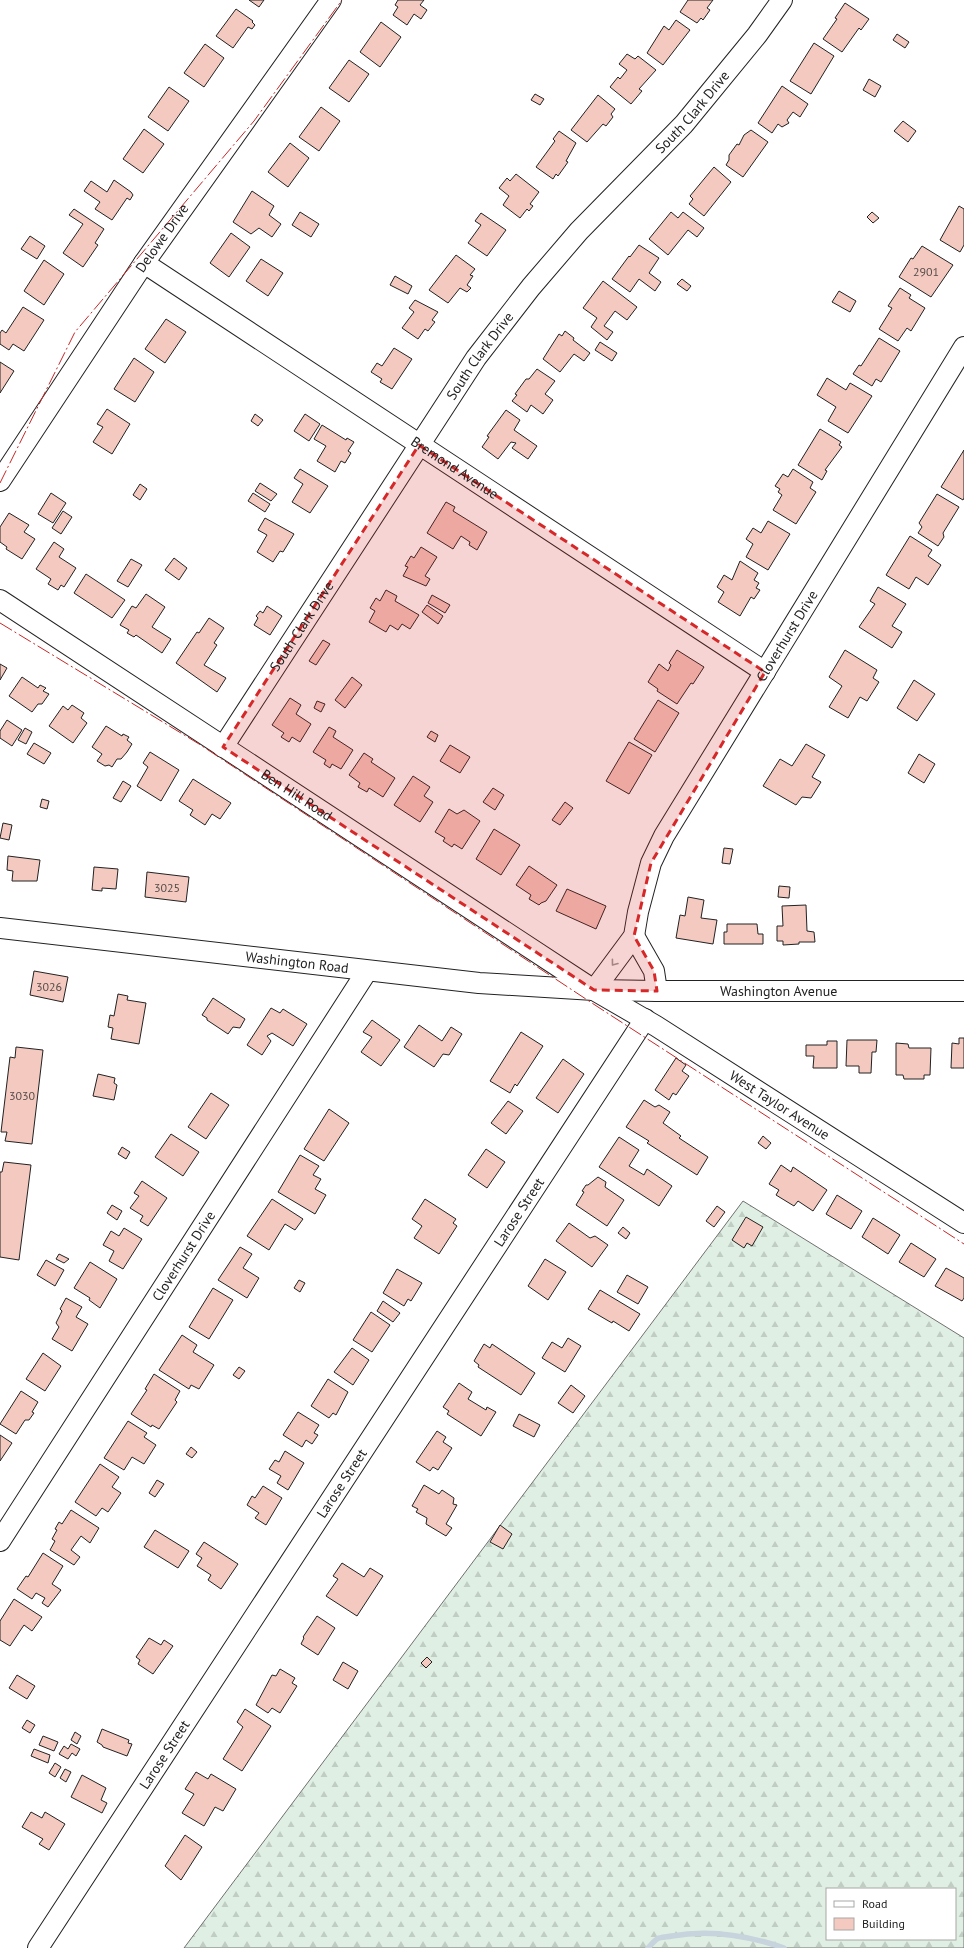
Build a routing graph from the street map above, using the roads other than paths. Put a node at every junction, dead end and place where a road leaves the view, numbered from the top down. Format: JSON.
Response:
{"nodes":[{"id":1,"x":330,"y":0,"type":"edge"},
{"id":2,"x":782,"y":0,"type":"edge"},
{"id":3,"x":144,"y":264,"type":"junction"},
{"id":4,"x":964,"y":347,"type":"edge"},
{"id":5,"x":419,"y":444,"type":"junction"},
{"id":6,"x":0,"y":481,"type":"edge"},
{"id":7,"x":0,"y":600,"type":"edge"},
{"id":8,"x":765,"y":672,"type":"junction"},
{"id":9,"x":223,"y":747,"type":"junction"},
{"id":10,"x":0,"y":928,"type":"edge"},
{"id":11,"x":634,"y":936,"type":"junction"},
{"id":12,"x":367,"y":971,"type":"junction"},
{"id":13,"x":594,"y":990,"type":"junction"},
{"id":14,"x":657,"y":991,"type":"junction"},
{"id":15,"x":964,"y":991,"type":"edge"},
{"id":16,"x":645,"y":1019,"type":"junction"},
{"id":17,"x":964,"y":1223,"type":"edge"},
{"id":18,"x":6,"y":1520,"type":"edge"},
{"id":19,"x":0,"y":1541,"type":"edge"},
{"id":20,"x":38,"y":1948,"type":"edge"}],
"edges":[{"from":1,"to":3,"type":"street","name":"Delowe Drive"},
{"from":2,"to":5,"type":"street","name":"South Clark Drive"},
{"from":3,"to":5,"type":"street","name":"Bremond Avenue"},
{"from":3,"to":6,"type":"street","name":"Delowe Drive"},
{"from":4,"to":8,"type":"street","name":"Cloverhurst Drive"},
{"from":5,"to":8,"type":"street","name":"Bremond Avenue"},
{"from":5,"to":9,"type":"street","name":"South Clark Drive"},
{"from":7,"to":9,"type":"street","name":"Ben Hill Road"},
{"from":8,"to":11,"type":"street","name":"Cloverhurst Drive"},
{"from":9,"to":13,"type":"street","name":"Ben Hill Road"},
{"from":10,"to":12,"type":"street","name":"Washington Road"},
{"from":11,"to":13,"type":"street","name":"Cloverhurst Drive","one_way":true},
{"from":11,"to":14,"type":"street"},
{"from":12,"to":13,"type":"street","name":"Washington Road"},
{"from":12,"to":18,"type":"street","name":"Cloverhurst Drive"},
{"from":13,"to":14,"type":"street","name":"Washington Avenue"},
{"from":13,"to":16,"type":"street","name":"West Taylor Avenue"},
{"from":14,"to":15,"type":"street","name":"Washington Avenue"},
{"from":16,"to":17,"type":"street","name":"West Taylor Avenue"},
{"from":16,"to":20,"type":"street","name":"Larose Street"},
{"from":18,"to":19,"type":"street","name":"Cloverhurst Drive"}]}
